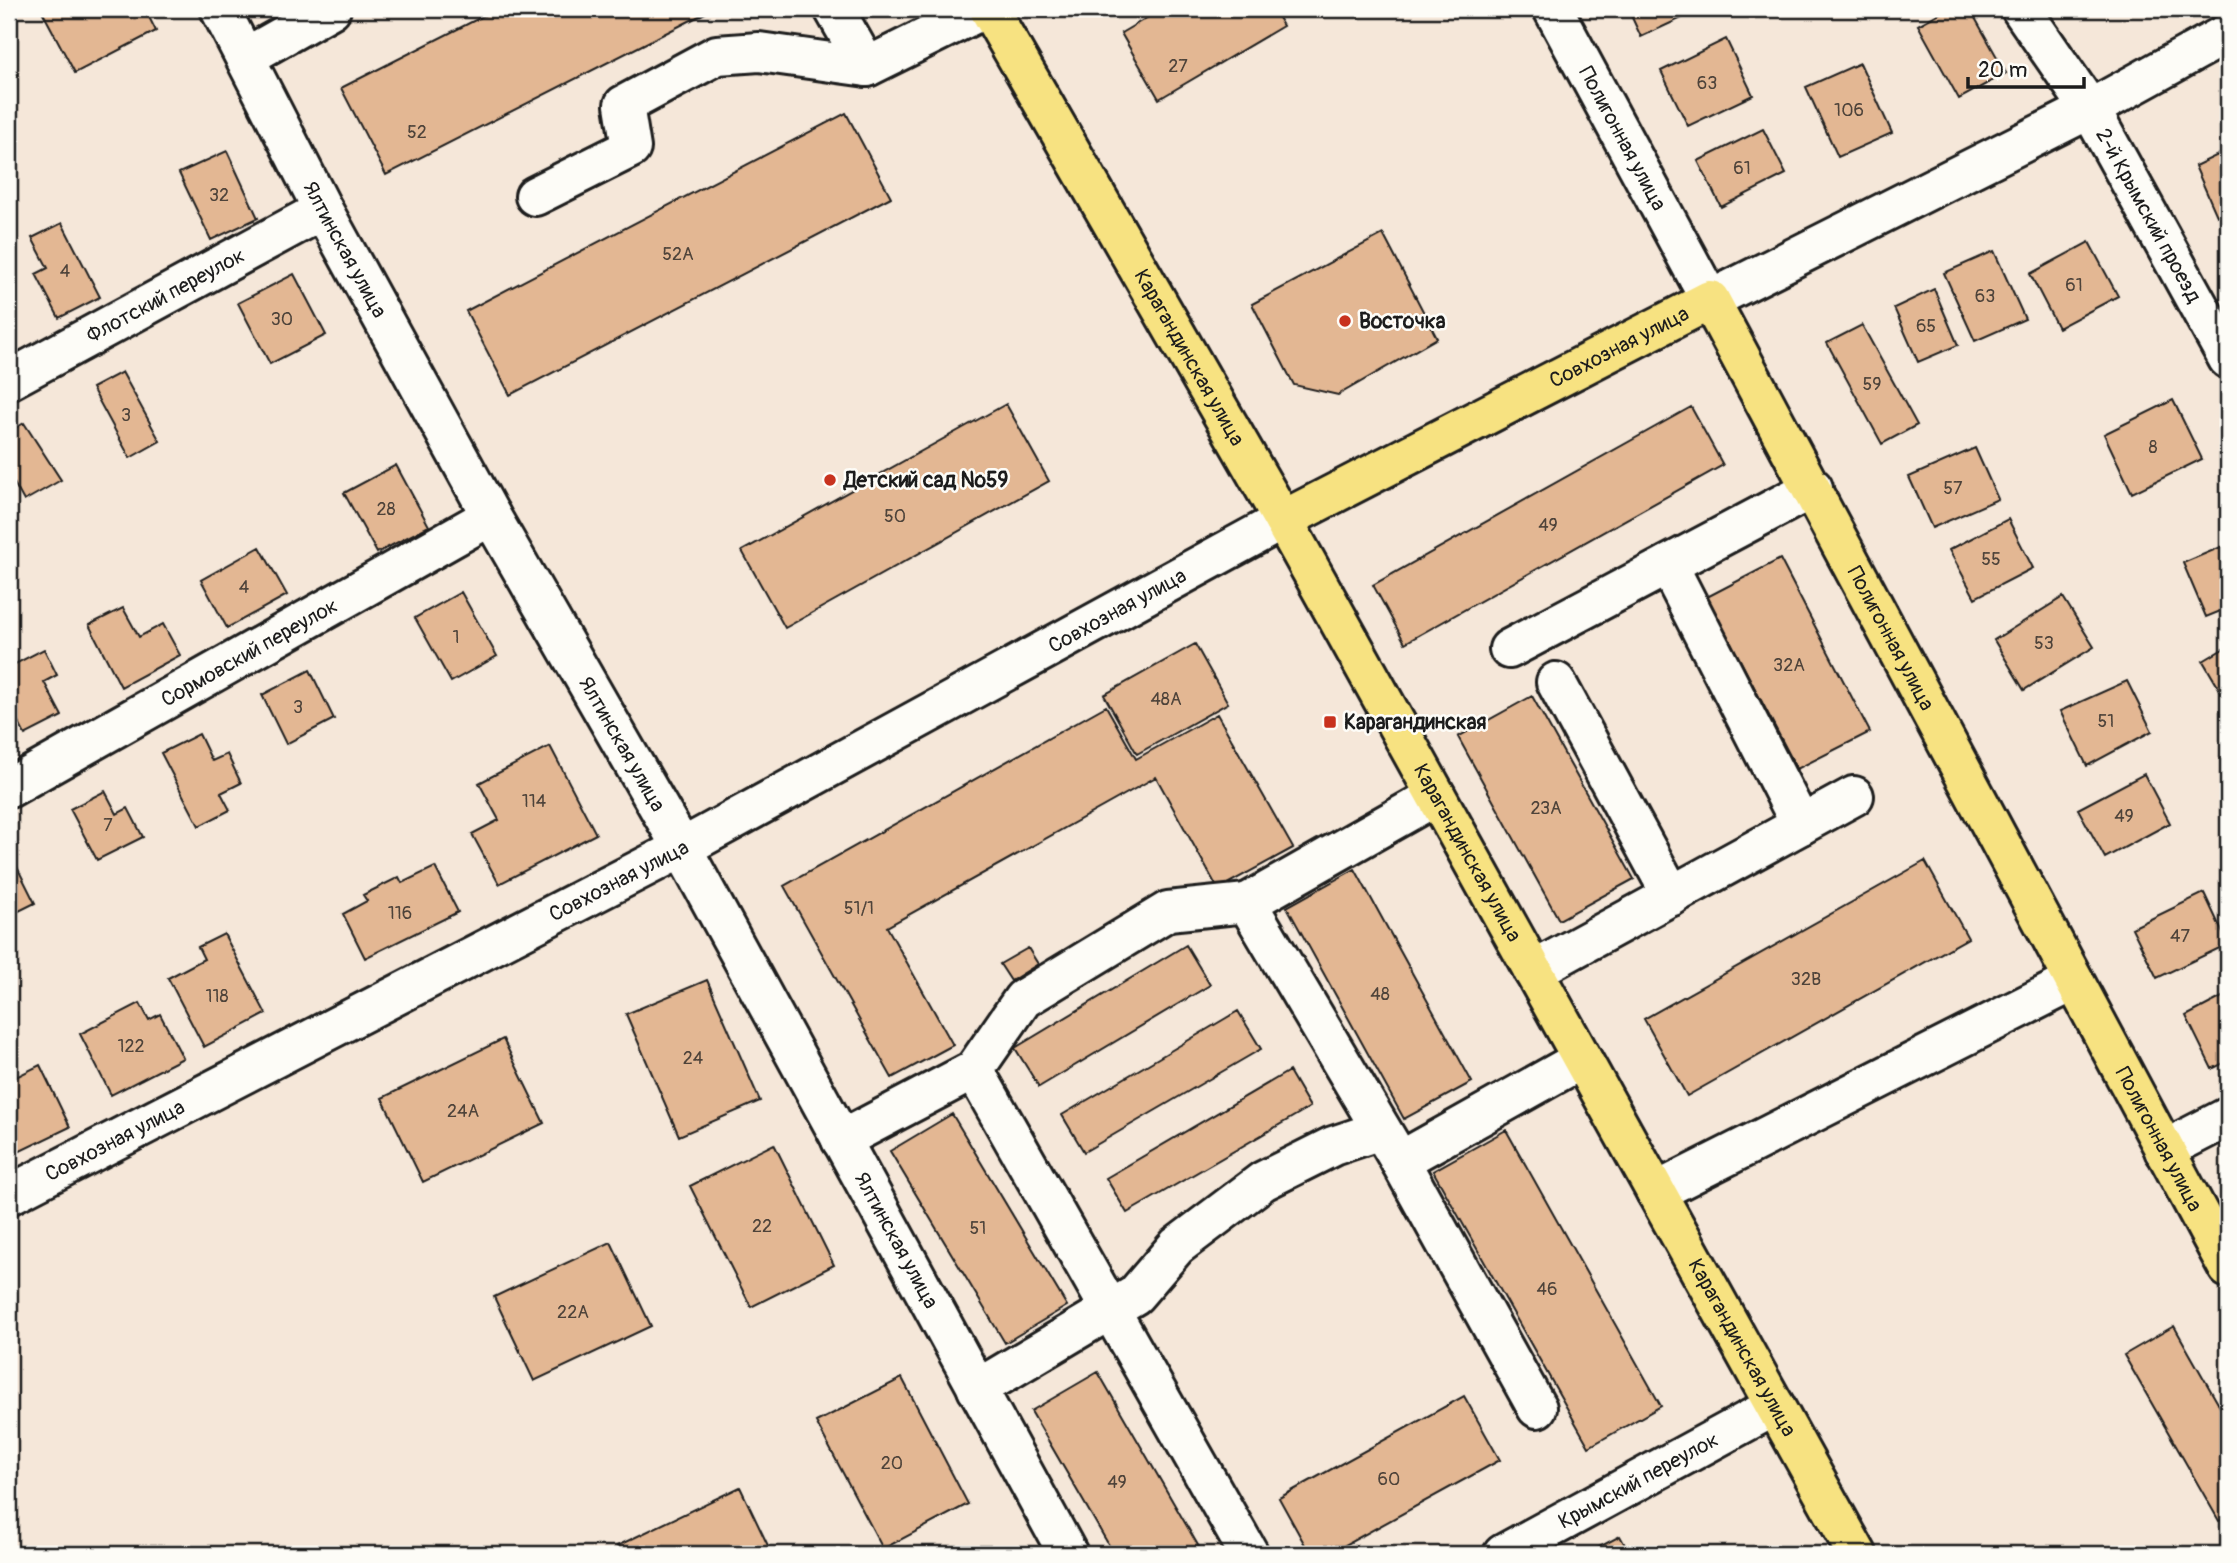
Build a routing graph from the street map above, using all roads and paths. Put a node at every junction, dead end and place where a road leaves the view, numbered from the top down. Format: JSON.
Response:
{"nodes":[{"id":1,"x":220,"y":9,"type":"edge"},
{"id":2,"x":331,"y":9,"type":"edge"},
{"id":3,"x":834,"y":9,"type":"edge"},
{"id":4,"x":987,"y":9,"type":"edge"},
{"id":5,"x":1553,"y":9,"type":"edge"},
{"id":6,"x":2021,"y":9,"type":"edge"},
{"id":7,"x":2228,"y":33,"type":"edge"},
{"id":8,"x":246,"y":57,"type":"junction"},
{"id":9,"x":867,"y":67,"type":"junction"},
{"id":10,"x":2090,"y":109,"type":"junction"},
{"id":11,"x":535,"y":196,"type":"dead end"},
{"id":12,"x":323,"y":210,"type":"junction"},
{"id":13,"x":1710,"y":300,"type":"junction"},
{"id":14,"x":2228,"y":359,"type":"edge"},
{"id":15,"x":9,"y":380,"type":"edge"},
{"id":16,"x":1813,"y":488,"type":"junction"},
{"id":17,"x":491,"y":516,"type":"junction"},
{"id":18,"x":1283,"y":520,"type":"junction"},
{"id":19,"x":1668,"y":565,"type":"junction"},
{"id":20,"x":1509,"y":649,"type":"dead end"},
{"id":21,"x":1556,"y":682,"type":"dead end"},
{"id":22,"x":9,"y":788,"type":"edge"},
{"id":23,"x":1436,"y":796,"type":"junction"},
{"id":24,"x":1854,"y":796,"type":"dead end"},
{"id":25,"x":1801,"y":825,"type":"junction"},
{"id":26,"x":681,"y":848,"type":"junction"},
{"id":27,"x":1672,"y":896,"type":"junction"},
{"id":28,"x":1247,"y":903,"type":"junction"},
{"id":29,"x":1533,"y":971,"type":"junction"},
{"id":30,"x":2074,"y":981,"type":"junction"},
{"id":31,"x":1582,"y":1059,"type":"junction"},
{"id":32,"x":974,"y":1070,"type":"junction"},
{"id":33,"x":2228,"y":1117,"type":"edge"},
{"id":34,"x":841,"y":1140,"type":"junction"},
{"id":35,"x":1390,"y":1145,"type":"junction"},
{"id":36,"x":2164,"y":1150,"type":"junction"},
{"id":37,"x":1656,"y":1192,"type":"junction"},
{"id":38,"x":9,"y":1195,"type":"edge"},
{"id":39,"x":2228,"y":1268,"type":"edge"},
{"id":40,"x":1112,"y":1311,"type":"junction"},
{"id":41,"x":977,"y":1389,"type":"junction"},
{"id":42,"x":1775,"y":1406,"type":"junction"},
{"id":43,"x":1537,"y":1408,"type":"dead end"},
{"id":44,"x":1068,"y":1554,"type":"edge"},
{"id":45,"x":1249,"y":1554,"type":"edge"},
{"id":46,"x":1503,"y":1554,"type":"edge"},
{"id":47,"x":1857,"y":1554,"type":"edge"}],
"edges":[{"from":1,"to":8,"type":"street","name":"Ялтинская улица"},
{"from":2,"to":8,"type":"street"},
{"from":3,"to":9,"type":"street"},
{"from":4,"to":9,"type":"street"},
{"from":4,"to":18,"type":"main road","name":"Карагандинская улица"},
{"from":5,"to":13,"type":"street","name":"Полигонная улица"},
{"from":6,"to":10,"type":"street","name":"2-й Крымский проезд"},
{"from":7,"to":10,"type":"street","name":"Совхозная улица"},
{"from":8,"to":12,"type":"street","name":"Ялтинская улица"},
{"from":9,"to":11,"type":"street"},
{"from":10,"to":13,"type":"street","name":"Совхозная улица"},
{"from":10,"to":14,"type":"street","name":"2-й Крымский проезд"},
{"from":12,"to":15,"type":"street","name":"Флотский переулок"},
{"from":12,"to":17,"type":"street","name":"Ялтинская улица"},
{"from":13,"to":16,"type":"main road","name":"Полигонная улица"},
{"from":13,"to":18,"type":"main road","name":"Совхозная улица"},
{"from":16,"to":19,"type":"street"},
{"from":16,"to":30,"type":"main road","name":"Полигонная улица"},
{"from":17,"to":22,"type":"street","name":"Сормовский переулок"},
{"from":17,"to":26,"type":"street","name":"Ялтинская улица"},
{"from":18,"to":23,"type":"main road","name":"Карагандинская улица"},
{"from":18,"to":26,"type":"street","name":"Совхозная улица"},
{"from":19,"to":20,"type":"street"},
{"from":19,"to":25,"type":"street"},
{"from":21,"to":27,"type":"street"},
{"from":23,"to":28,"type":"street"},
{"from":23,"to":29,"type":"main road","name":"Карагандинская улица"},
{"from":24,"to":25,"type":"street"},
{"from":25,"to":27,"type":"street"},
{"from":26,"to":34,"type":"street","name":"Ялтинская улица"},
{"from":26,"to":38,"type":"street","name":"Совхозная улица"},
{"from":27,"to":29,"type":"street"},
{"from":28,"to":32,"type":"street"},
{"from":28,"to":35,"type":"street"},
{"from":29,"to":31,"type":"main road","name":"Карагандинская улица"},
{"from":30,"to":36,"type":"main road","name":"Полигонная улица"},
{"from":30,"to":37,"type":"street"},
{"from":31,"to":35,"type":"street"},
{"from":31,"to":37,"type":"main road","name":"Карагандинская улица"},
{"from":32,"to":34,"type":"street"},
{"from":32,"to":40,"type":"street"},
{"from":33,"to":36,"type":"street"},
{"from":34,"to":41,"type":"street","name":"Ялтинская улица"},
{"from":35,"to":40,"type":"street"},
{"from":35,"to":43,"type":"street"},
{"from":36,"to":39,"type":"main road","name":"Полигонная улица"},
{"from":37,"to":42,"type":"main road","name":"Карагандинская улица"},
{"from":40,"to":41,"type":"street"},
{"from":40,"to":45,"type":"street"},
{"from":41,"to":44,"type":"street","name":"Ялтинская улица"},
{"from":42,"to":46,"type":"street","name":"Крымский переулок"},
{"from":42,"to":47,"type":"main road","name":"Карагандинская улица"}]}
